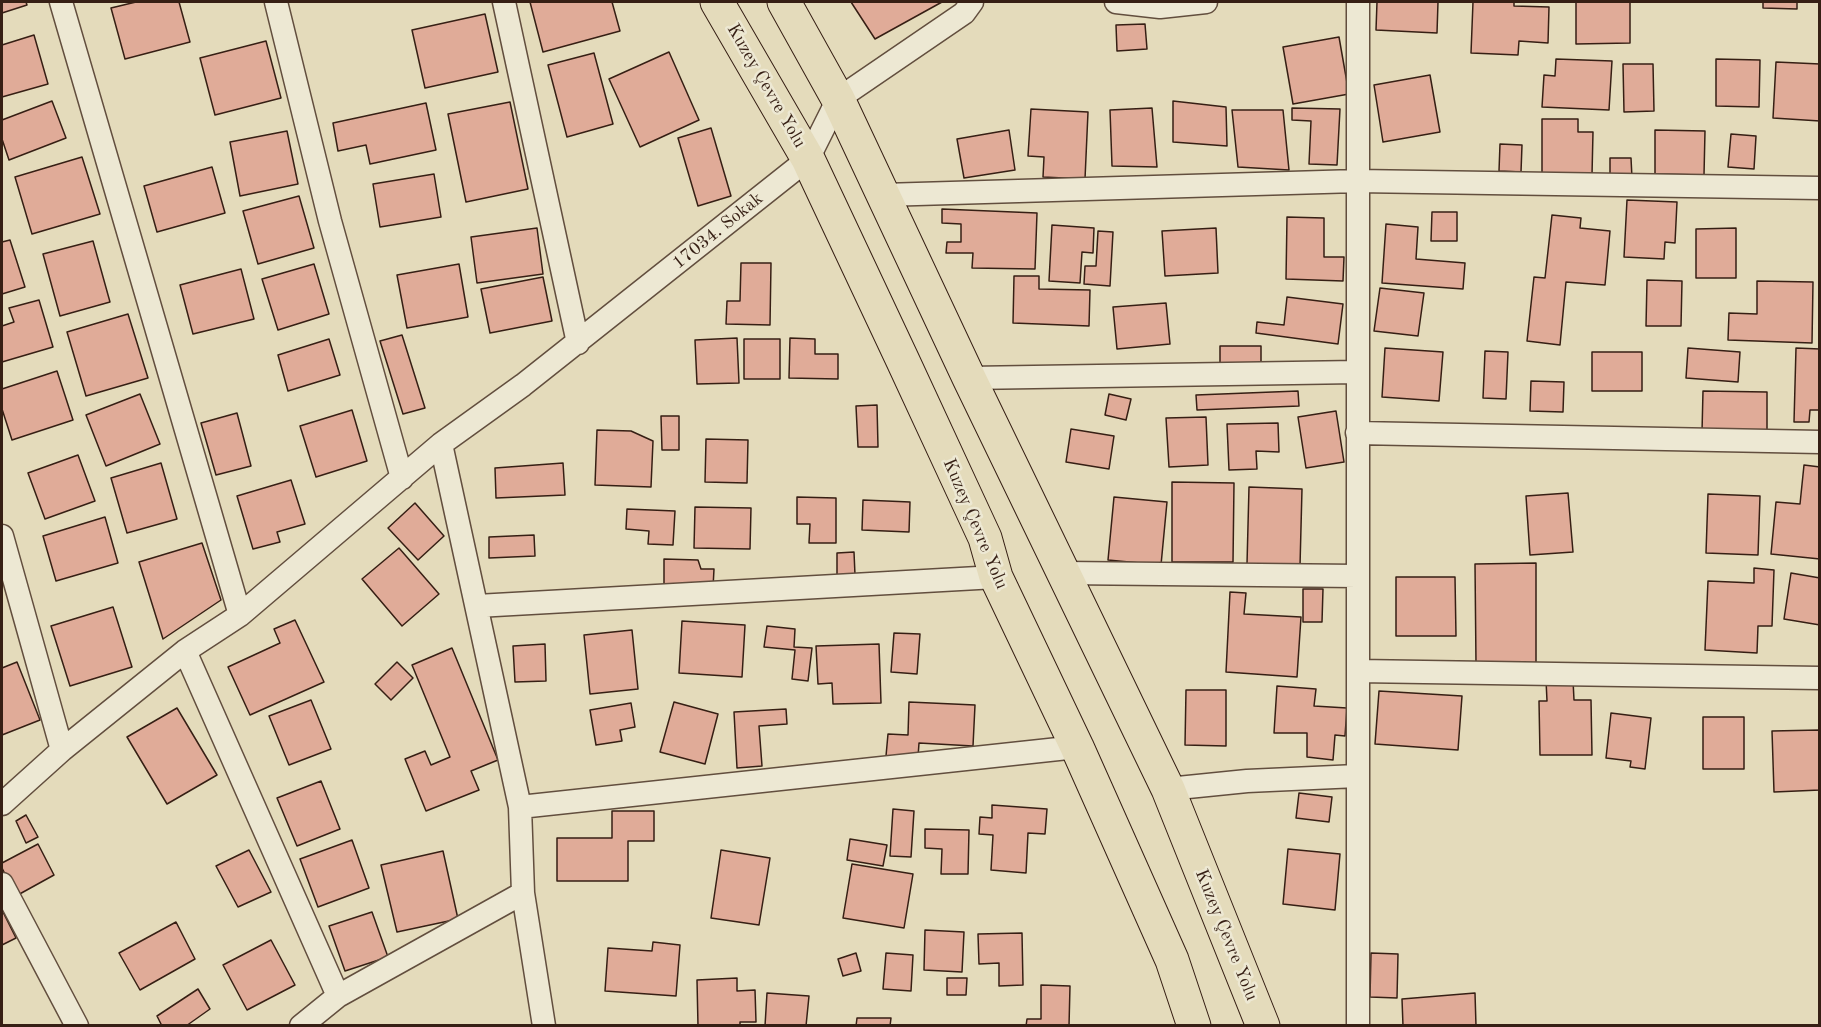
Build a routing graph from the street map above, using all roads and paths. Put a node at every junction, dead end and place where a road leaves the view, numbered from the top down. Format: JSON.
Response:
{"nodes":[{"id":1,"x":61,"y":2,"type":"edge"},
{"id":2,"x":276,"y":2,"type":"edge"},
{"id":3,"x":504,"y":2,"type":"edge"},
{"id":4,"x":717,"y":2,"type":"edge"},
{"id":5,"x":784,"y":2,"type":"edge"},
{"id":6,"x":972,"y":2,"type":"edge"},
{"id":7,"x":1116,"y":2,"type":"edge"},
{"id":8,"x":1206,"y":2,"type":"edge"},
{"id":9,"x":1358,"y":2,"type":"edge"},
{"id":10,"x":838,"y":99,"type":"junction"},
{"id":11,"x":808,"y":159,"type":"junction"},
{"id":12,"x":1357,"y":181,"type":"junction"},
{"id":13,"x":1820,"y":188,"type":"edge"},
{"id":14,"x":883,"y":195,"type":"junction"},
{"id":15,"x":578,"y":343,"type":"junction"},
{"id":16,"x":1357,"y":372,"type":"junction"},
{"id":17,"x":969,"y":378,"type":"junction"},
{"id":18,"x":1357,"y":433,"type":"junction"},
{"id":19,"x":1820,"y":442,"type":"edge"},
{"id":20,"x":441,"y":444,"type":"junction"},
{"id":21,"x":402,"y":478,"type":"junction"},
{"id":22,"x":2,"y":536,"type":"edge"},
{"id":23,"x":1064,"y":573,"type":"junction"},
{"id":24,"x":1358,"y":576,"type":"junction"},
{"id":25,"x":996,"y":577,"type":"junction"},
{"id":26,"x":477,"y":606,"type":"junction"},
{"id":27,"x":240,"y":615,"type":"junction"},
{"id":28,"x":185,"y":651,"type":"junction"},
{"id":29,"x":1358,"y":671,"type":"junction"},
{"id":30,"x":1820,"y":678,"type":"edge"},
{"id":31,"x":1077,"y":747,"type":"junction"},
{"id":32,"x":62,"y":750,"type":"junction"},
{"id":33,"x":1357,"y":776,"type":"junction"},
{"id":34,"x":1168,"y":789,"type":"junction"},
{"id":35,"x":2,"y":804,"type":"edge"},
{"id":36,"x":520,"y":807,"type":"junction"},
{"id":37,"x":2,"y":884,"type":"edge"},
{"id":38,"x":523,"y":893,"type":"junction"},
{"id":39,"x":338,"y":996,"type":"junction"},
{"id":40,"x":77,"y":1026,"type":"edge"},
{"id":41,"x":301,"y":1026,"type":"edge"},
{"id":42,"x":544,"y":1026,"type":"edge"},
{"id":43,"x":1194,"y":1026,"type":"edge"},
{"id":44,"x":1263,"y":1026,"type":"edge"},
{"id":45,"x":1358,"y":1026,"type":"edge"}],
"edges":[{"from":1,"to":27,"type":"street"},
{"from":2,"to":21,"type":"street"},
{"from":3,"to":15,"type":"street"},
{"from":4,"to":11,"type":"highway","name":"Kuzey Çevre Yolu"},
{"from":5,"to":10,"type":"highway","name":"Kuzey Çevre Yolu"},
{"from":6,"to":10,"type":"street","name":"17034. Sokak"},
{"from":7,"to":8,"type":"street"},
{"from":9,"to":12,"type":"street"},
{"from":10,"to":11,"type":"street","name":"17034. Sokak"},
{"from":10,"to":14,"type":"highway","name":"Kuzey Çevre Yolu"},
{"from":11,"to":15,"type":"street","name":"17034. Sokak"},
{"from":11,"to":25,"type":"highway","name":"Kuzey Çevre Yolu"},
{"from":12,"to":13,"type":"street"},
{"from":12,"to":14,"type":"street"},
{"from":12,"to":16,"type":"street"},
{"from":14,"to":17,"type":"highway","name":"Kuzey Çevre Yolu"},
{"from":15,"to":20,"type":"street","name":"17034. Sokak"},
{"from":16,"to":17,"type":"street"},
{"from":16,"to":18,"type":"street"},
{"from":17,"to":23,"type":"highway","name":"Kuzey Çevre Yolu"},
{"from":18,"to":19,"type":"street"},
{"from":18,"to":24,"type":"street"},
{"from":20,"to":21,"type":"street","name":"17034. Sokak"},
{"from":20,"to":26,"type":"street"},
{"from":21,"to":27,"type":"street","name":"17034. Sokak"},
{"from":22,"to":32,"type":"street"},
{"from":23,"to":24,"type":"street"},
{"from":23,"to":34,"type":"highway","name":"Kuzey Çevre Yolu"},
{"from":24,"to":29,"type":"street"},
{"from":25,"to":26,"type":"street"},
{"from":25,"to":31,"type":"highway","name":"Kuzey Çevre Yolu"},
{"from":26,"to":36,"type":"street"},
{"from":27,"to":28,"type":"street","name":"17034. Sokak"},
{"from":28,"to":32,"type":"street","name":"17034. Sokak"},
{"from":28,"to":39,"type":"street"},
{"from":29,"to":30,"type":"street"},
{"from":29,"to":33,"type":"street"},
{"from":31,"to":36,"type":"street"},
{"from":31,"to":43,"type":"highway","name":"Kuzey Çevre Yolu"},
{"from":32,"to":35,"type":"street","name":"17034. Sokak"},
{"from":33,"to":34,"type":"street"},
{"from":33,"to":45,"type":"street"},
{"from":34,"to":44,"type":"highway","name":"Kuzey Çevre Yolu"},
{"from":36,"to":38,"type":"street"},
{"from":37,"to":40,"type":"street"},
{"from":38,"to":39,"type":"street"},
{"from":38,"to":42,"type":"street"},
{"from":39,"to":41,"type":"street"}]}
